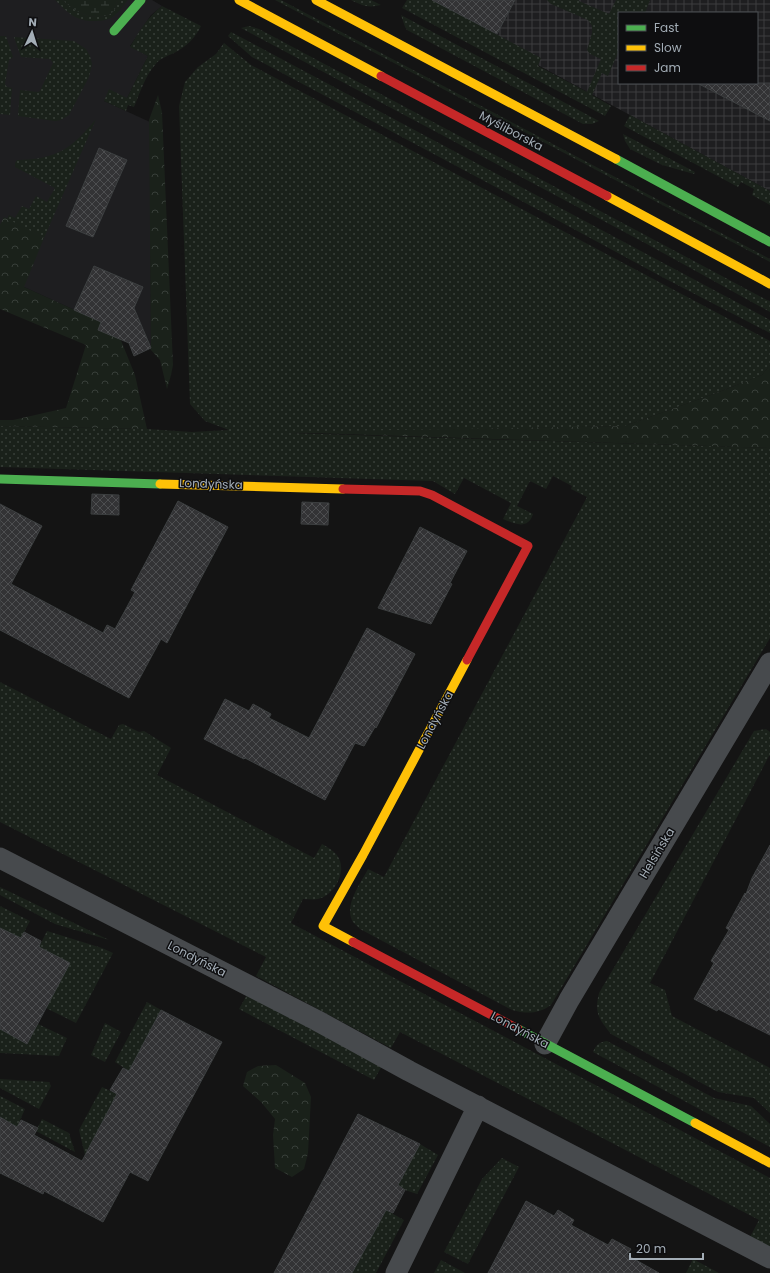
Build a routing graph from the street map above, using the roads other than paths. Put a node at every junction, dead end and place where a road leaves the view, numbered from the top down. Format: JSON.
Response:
{"nodes":[{"id":1,"x":141,"y":0,"type":"edge"},
{"id":2,"x":239,"y":0,"type":"edge"},
{"id":3,"x":316,"y":0,"type":"edge"},
{"id":4,"x":114,"y":31,"type":"dead end"},
{"id":5,"x":770,"y":242,"type":"edge"},
{"id":6,"x":770,"y":284,"type":"edge"},
{"id":7,"x":0,"y":478,"type":"edge"},
{"id":8,"x":770,"y":663,"type":"edge"},
{"id":9,"x":0,"y":858,"type":"edge"},
{"id":10,"x":545,"y":1044,"type":"junction"},
{"id":11,"x":478,"y":1106,"type":"junction"},
{"id":12,"x":770,"y":1163,"type":"edge"},
{"id":13,"x":770,"y":1258,"type":"edge"},
{"id":14,"x":396,"y":1273,"type":"edge"}],
"edges":[{"from":1,"to":4,"type":"street"},
{"from":2,"to":6,"type":"street","name":"Myśliborska"},
{"from":3,"to":5,"type":"street","name":"Myśliborska"},
{"from":7,"to":10,"type":"street","name":"Londyńska"},
{"from":8,"to":10,"type":"street","name":"Helsińska"},
{"from":9,"to":11,"type":"street","name":"Londyńska"},
{"from":10,"to":12,"type":"street","name":"Londyńska"},
{"from":11,"to":13,"type":"street","name":"Londyńska"},
{"from":11,"to":14,"type":"street"}]}
